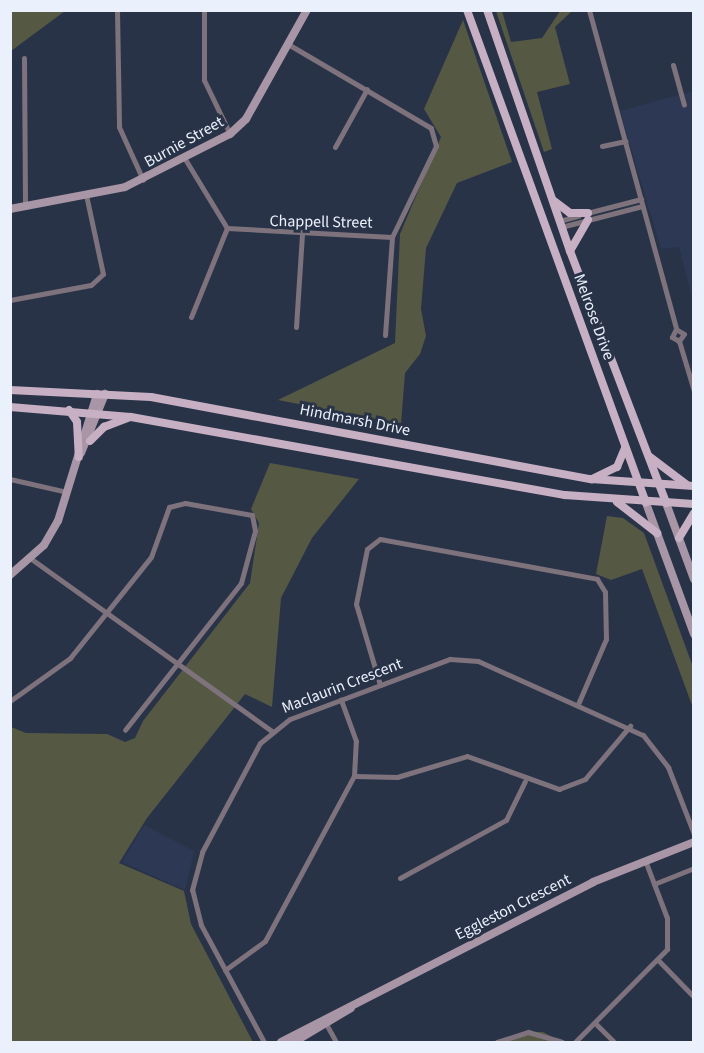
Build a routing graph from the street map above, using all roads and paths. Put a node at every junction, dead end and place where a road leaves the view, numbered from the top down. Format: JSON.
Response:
{"nodes":[{"id":1,"x":117,"y":10,"type":"edge"},
{"id":2,"x":204,"y":10,"type":"edge"},
{"id":3,"x":467,"y":10,"type":"edge"},
{"id":4,"x":487,"y":10,"type":"edge"},
{"id":5,"x":589,"y":10,"type":"edge"},
{"id":6,"x":307,"y":11,"type":"edge"},
{"id":7,"x":288,"y":44,"type":"junction"},
{"id":8,"x":24,"y":58,"type":"dead end"},
{"id":9,"x":674,"y":65,"type":"dead end"},
{"id":10,"x":367,"y":89,"type":"junction"},
{"id":11,"x":684,"y":105,"type":"dead end"},
{"id":12,"x":230,"y":134,"type":"junction"},
{"id":13,"x":625,"y":141,"type":"junction"},
{"id":14,"x":602,"y":146,"type":"dead end"},
{"id":15,"x":335,"y":147,"type":"dead end"},
{"id":16,"x":185,"y":159,"type":"junction"},
{"id":17,"x":143,"y":180,"type":"junction"},
{"id":18,"x":86,"y":195,"type":"junction"},
{"id":19,"x":550,"y":196,"type":"junction"},
{"id":20,"x":640,"y":199,"type":"junction"},
{"id":21,"x":25,"y":206,"type":"junction"},
{"id":22,"x":642,"y":206,"type":"junction"},
{"id":23,"x":10,"y":209,"type":"edge"},
{"id":24,"x":588,"y":217,"type":"junction"},
{"id":25,"x":560,"y":224,"type":"junction"},
{"id":26,"x":227,"y":228,"type":"junction"},
{"id":27,"x":546,"y":228,"type":"junction"},
{"id":28,"x":302,"y":235,"type":"junction"},
{"id":29,"x":392,"y":237,"type":"junction"},
{"id":30,"x":571,"y":256,"type":"junction"},
{"id":31,"x":565,"y":279,"type":"junction"},
{"id":32,"x":582,"y":283,"type":"junction"},
{"id":33,"x":10,"y":300,"type":"edge"},
{"id":34,"x":191,"y":317,"type":"dead end"},
{"id":35,"x":296,"y":327,"type":"dead end"},
{"id":36,"x":385,"y":335,"type":"dead end"},
{"id":37,"x":10,"y":390,"type":"edge"},
{"id":38,"x":693,"y":391,"type":"edge"},
{"id":39,"x":101,"y":394,"type":"junction"},
{"id":40,"x":10,"y":407,"type":"edge"},
{"id":41,"x":69,"y":410,"type":"junction"},
{"id":42,"x":95,"y":413,"type":"junction"},
{"id":43,"x":131,"y":417,"type":"junction"},
{"id":44,"x":90,"y":441,"type":"junction"},
{"id":45,"x":625,"y":448,"type":"junction"},
{"id":46,"x":647,"y":454,"type":"junction"},
{"id":47,"x":79,"y":457,"type":"junction"},
{"id":48,"x":10,"y":479,"type":"edge"},
{"id":49,"x":591,"y":479,"type":"junction"},
{"id":50,"x":638,"y":483,"type":"junction"},
{"id":51,"x":659,"y":484,"type":"junction"},
{"id":52,"x":691,"y":486,"type":"edge"},
{"id":53,"x":67,"y":492,"type":"junction"},
{"id":54,"x":616,"y":502,"type":"junction"},
{"id":55,"x":646,"y":503,"type":"junction"},
{"id":56,"x":666,"y":503,"type":"junction"},
{"id":57,"x":693,"y":504,"type":"edge"},
{"id":58,"x":693,"y":513,"type":"edge"},
{"id":59,"x":657,"y":533,"type":"junction"},
{"id":60,"x":679,"y":538,"type":"junction"},
{"id":61,"x":30,"y":558,"type":"junction"},
{"id":62,"x":10,"y":574,"type":"edge"},
{"id":63,"x":693,"y":579,"type":"edge"},
{"id":64,"x":107,"y":613,"type":"junction"},
{"id":65,"x":693,"y":634,"type":"edge"},
{"id":66,"x":177,"y":663,"type":"junction"},
{"id":67,"x":380,"y":685,"type":"junction"},
{"id":68,"x":341,"y":700,"type":"junction"},
{"id":69,"x":10,"y":701,"type":"edge"},
{"id":70,"x":578,"y":704,"type":"junction"},
{"id":71,"x":630,"y":726,"type":"junction"},
{"id":72,"x":125,"y":730,"type":"dead end"},
{"id":73,"x":272,"y":731,"type":"junction"},
{"id":74,"x":354,"y":776,"type":"junction"},
{"id":75,"x":525,"y":782,"type":"junction"},
{"id":76,"x":693,"y":834,"type":"edge"},
{"id":77,"x":693,"y":842,"type":"edge"},
{"id":78,"x":645,"y":860,"type":"junction"},
{"id":79,"x":693,"y":868,"type":"edge"},
{"id":80,"x":400,"y":878,"type":"dead end"},
{"id":81,"x":654,"y":884,"type":"junction"},
{"id":82,"x":658,"y":960,"type":"junction"},
{"id":83,"x":225,"y":970,"type":"junction"},
{"id":84,"x":693,"y":997,"type":"edge"},
{"id":85,"x":326,"y":1023,"type":"junction"},
{"id":86,"x":595,"y":1023,"type":"junction"},
{"id":87,"x":264,"y":1042,"type":"edge"},
{"id":88,"x":282,"y":1042,"type":"edge"},
{"id":89,"x":294,"y":1042,"type":"edge"},
{"id":90,"x":336,"y":1042,"type":"edge"},
{"id":91,"x":497,"y":1042,"type":"edge"},
{"id":92,"x":562,"y":1042,"type":"edge"},
{"id":93,"x":574,"y":1042,"type":"edge"},
{"id":94,"x":614,"y":1042,"type":"edge"}],
"edges":[{"from":1,"to":17,"type":"street"},
{"from":2,"to":12,"type":"street"},
{"from":3,"to":27,"type":"main road","name":"Melrose Drive"},
{"from":4,"to":19,"type":"main road","name":"Melrose Drive"},
{"from":5,"to":13,"type":"street"},
{"from":6,"to":7,"type":"street","name":"Burnie Street"},
{"from":7,"to":10,"type":"street","name":"Chappell Street"},
{"from":7,"to":12,"type":"street","name":"Burnie Street"},
{"from":8,"to":21,"type":"street"},
{"from":9,"to":11,"type":"street"},
{"from":10,"to":15,"type":"street"},
{"from":10,"to":29,"type":"street","name":"Chappell Street"},
{"from":12,"to":16,"type":"street","name":"Burnie Street"},
{"from":13,"to":14,"type":"street"},
{"from":13,"to":20,"type":"street"},
{"from":16,"to":17,"type":"street","name":"Burnie Street"},
{"from":16,"to":26,"type":"street"},
{"from":17,"to":18,"type":"street","name":"Burnie Street"},
{"from":18,"to":21,"type":"street","name":"Burnie Street"},
{"from":18,"to":33,"type":"street"},
{"from":19,"to":24,"type":"main road"},
{"from":19,"to":25,"type":"main road","name":"Melrose Drive"},
{"from":20,"to":22,"type":"street"},
{"from":20,"to":24,"type":"street"},
{"from":21,"to":23,"type":"street","name":"Burnie Street"},
{"from":22,"to":24,"type":"street"},
{"from":22,"to":38,"type":"street"},
{"from":24,"to":25,"type":"street"},
{"from":24,"to":30,"type":"main road"},
{"from":25,"to":27,"type":"main road"},
{"from":25,"to":30,"type":"main road","name":"Melrose Drive"},
{"from":26,"to":28,"type":"street","name":"Chappell Street"},
{"from":26,"to":34,"type":"street"},
{"from":27,"to":31,"type":"main road","name":"Melrose Drive"},
{"from":28,"to":29,"type":"street","name":"Chappell Street"},
{"from":28,"to":35,"type":"street"},
{"from":29,"to":36,"type":"street"},
{"from":30,"to":31,"type":"main road"},
{"from":30,"to":32,"type":"main road","name":"Melrose Drive"},
{"from":31,"to":32,"type":"main road"},
{"from":31,"to":45,"type":"main road","name":"Melrose Drive"},
{"from":32,"to":46,"type":"main road","name":"Melrose Drive"},
{"from":37,"to":39,"type":"main road","name":"Hindmarsh Drive"},
{"from":39,"to":42,"type":"street"},
{"from":39,"to":49,"type":"main road","name":"Hindmarsh Drive"},
{"from":40,"to":41,"type":"main road"},
{"from":41,"to":42,"type":"main road"},
{"from":41,"to":47,"type":"main road"},
{"from":42,"to":43,"type":"main road"},
{"from":42,"to":44,"type":"street"},
{"from":42,"to":47,"type":"street"},
{"from":43,"to":44,"type":"main road"},
{"from":43,"to":54,"type":"main road"},
{"from":44,"to":47,"type":"street"},
{"from":45,"to":49,"type":"main road"},
{"from":45,"to":50,"type":"main road","name":"Melrose Drive"},
{"from":46,"to":51,"type":"main road","name":"Melrose Drive"},
{"from":46,"to":52,"type":"main road"},
{"from":47,"to":53,"type":"street"},
{"from":48,"to":53,"type":"street"},
{"from":49,"to":50,"type":"main road","name":"Hindmarsh Drive"},
{"from":50,"to":51,"type":"main road","name":"Hindmarsh Drive"},
{"from":50,"to":55,"type":"main road","name":"Melrose Drive"},
{"from":51,"to":52,"type":"main road","name":"Hindmarsh Drive"},
{"from":51,"to":56,"type":"main road","name":"Melrose Drive"},
{"from":53,"to":61,"type":"street"},
{"from":54,"to":55,"type":"main road"},
{"from":54,"to":59,"type":"main road"},
{"from":55,"to":56,"type":"main road"},
{"from":55,"to":59,"type":"street","name":"Melrose Drive"},
{"from":56,"to":57,"type":"main road"},
{"from":56,"to":60,"type":"street","name":"Melrose Drive"},
{"from":58,"to":60,"type":"main road"},
{"from":59,"to":65,"type":"street","name":"Melrose Drive"},
{"from":60,"to":63,"type":"street","name":"Melrose Drive"},
{"from":61,"to":62,"type":"street"},
{"from":61,"to":64,"type":"street"},
{"from":64,"to":66,"type":"street"},
{"from":64,"to":66,"type":"street"},
{"from":64,"to":69,"type":"street"},
{"from":66,"to":72,"type":"street"},
{"from":66,"to":73,"type":"street"},
{"from":67,"to":68,"type":"street","name":"Maclaurin Crescent"},
{"from":67,"to":70,"type":"street","name":"Maclaurin Crescent"},
{"from":67,"to":70,"type":"street"},
{"from":68,"to":73,"type":"street","name":"Maclaurin Crescent"},
{"from":68,"to":74,"type":"street"},
{"from":70,"to":71,"type":"street","name":"Maclaurin Crescent"},
{"from":71,"to":75,"type":"street"},
{"from":71,"to":76,"type":"street","name":"Maclaurin Crescent"},
{"from":73,"to":83,"type":"street","name":"Maclaurin Crescent"},
{"from":74,"to":75,"type":"street"},
{"from":74,"to":83,"type":"street"},
{"from":75,"to":80,"type":"street"},
{"from":77,"to":78,"type":"street","name":"Eggleston Crescent"},
{"from":78,"to":81,"type":"street"},
{"from":78,"to":85,"type":"street","name":"Eggleston Crescent"},
{"from":79,"to":81,"type":"street"},
{"from":81,"to":82,"type":"street"},
{"from":82,"to":84,"type":"street"},
{"from":82,"to":86,"type":"street"},
{"from":83,"to":87,"type":"street","name":"Maclaurin Crescent"},
{"from":85,"to":88,"type":"street","name":"Eggleston Crescent"},
{"from":85,"to":89,"type":"street","name":"Eggleston Crescent"},
{"from":85,"to":90,"type":"street"},
{"from":86,"to":93,"type":"street"},
{"from":86,"to":94,"type":"street"},
{"from":91,"to":92,"type":"street"}]}
